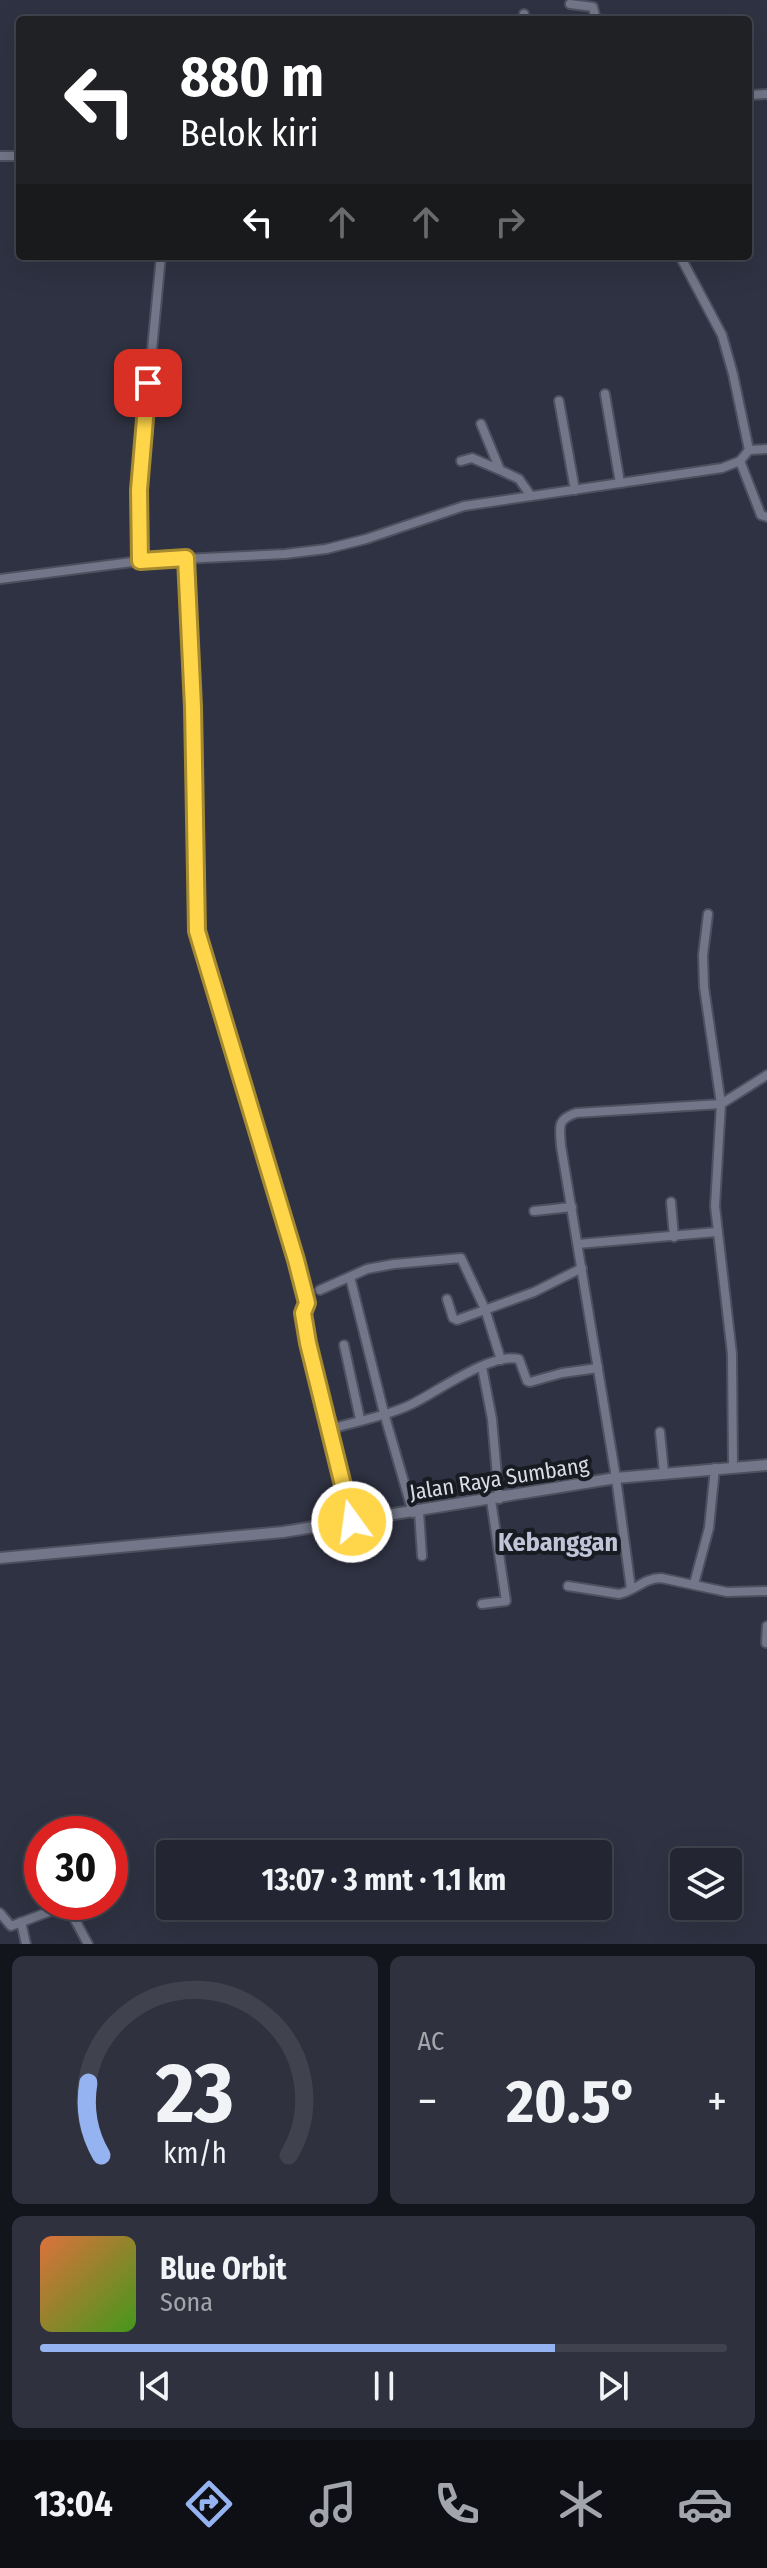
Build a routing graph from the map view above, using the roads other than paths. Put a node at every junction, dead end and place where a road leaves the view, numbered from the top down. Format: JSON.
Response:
{"nodes":[{"id":1,"x":570,"y":4,"type":"dead end"},
{"id":2,"x":595,"y":16,"type":"edge"},
{"id":3,"x":161,"y":260,"type":"edge"},
{"id":4,"x":682,"y":260,"type":"edge"},
{"id":5,"x":605,"y":394,"type":"dead end"},
{"id":6,"x":559,"y":401,"type":"dead end"},
{"id":7,"x":481,"y":424,"type":"dead end"},
{"id":8,"x":767,"y":449,"type":"edge"},
{"id":9,"x":749,"y":450,"type":"junction"},
{"id":10,"x":461,"y":461,"type":"dead end"},
{"id":11,"x":740,"y":461,"type":"junction"},
{"id":12,"x":500,"y":470,"type":"junction"},
{"id":13,"x":620,"y":483,"type":"junction"},
{"id":14,"x":575,"y":490,"type":"junction"},
{"id":15,"x":531,"y":496,"type":"junction"},
{"id":16,"x":767,"y":517,"type":"edge"},
{"id":17,"x":186,"y":558,"type":"junction"},
{"id":18,"x":140,"y":561,"type":"junction"},
{"id":19,"x":0,"y":579,"type":"edge"},
{"id":20,"x":708,"y":914,"type":"dead end"},
{"id":21,"x":767,"y":1075,"type":"edge"},
{"id":22,"x":721,"y":1104,"type":"junction"},
{"id":23,"x":671,"y":1202,"type":"dead end"},
{"id":24,"x":572,"y":1207,"type":"junction"},
{"id":25,"x":534,"y":1211,"type":"dead end"},
{"id":26,"x":716,"y":1232,"type":"junction"},
{"id":27,"x":674,"y":1237,"type":"junction"},
{"id":28,"x":578,"y":1244,"type":"junction"},
{"id":29,"x":582,"y":1268,"type":"junction"},
{"id":30,"x":350,"y":1277,"type":"junction"},
{"id":31,"x":320,"y":1290,"type":"dead end"},
{"id":32,"x":447,"y":1299,"type":"dead end"},
{"id":33,"x":485,"y":1309,"type":"junction"},
{"id":34,"x":344,"y":1345,"type":"dead end"},
{"id":35,"x":501,"y":1360,"type":"junction"},
{"id":36,"x":482,"y":1367,"type":"junction"},
{"id":37,"x":598,"y":1368,"type":"junction"},
{"id":38,"x":384,"y":1413,"type":"junction"},
{"id":39,"x":360,"y":1419,"type":"junction"},
{"id":40,"x":328,"y":1430,"type":"junction"},
{"id":41,"x":660,"y":1432,"type":"dead end"},
{"id":42,"x":767,"y":1465,"type":"edge"},
{"id":43,"x":733,"y":1467,"type":"junction"},
{"id":44,"x":715,"y":1468,"type":"junction"},
{"id":45,"x":664,"y":1473,"type":"junction"},
{"id":46,"x":616,"y":1478,"type":"junction"},
{"id":47,"x":495,"y":1500,"type":"junction"},
{"id":48,"x":416,"y":1512,"type":"junction"},
{"id":49,"x":352,"y":1522,"type":"junction"},
{"id":50,"x":422,"y":1556,"type":"dead end"},
{"id":51,"x":0,"y":1558,"type":"edge"},
{"id":52,"x":694,"y":1584,"type":"junction"},
{"id":53,"x":568,"y":1586,"type":"dead end"},
{"id":54,"x":631,"y":1589,"type":"junction"},
{"id":55,"x":767,"y":1591,"type":"edge"},
{"id":56,"x":482,"y":1604,"type":"dead end"},
{"id":57,"x":767,"y":1626,"type":"edge"},
{"id":58,"x":766,"y":1643,"type":"edge"},
{"id":59,"x":0,"y":1913,"type":"edge"},
{"id":60,"x":21,"y":1922,"type":"junction"},
{"id":61,"x":26,"y":1944,"type":"edge"},
{"id":62,"x":88,"y":1944,"type":"edge"}],
"edges":[{"from":1,"to":2,"type":"street"},
{"from":3,"to":18,"type":"street"},
{"from":4,"to":9,"type":"street"},
{"from":5,"to":13,"type":"street"},
{"from":6,"to":14,"type":"street"},
{"from":7,"to":12,"type":"street"},
{"from":8,"to":9,"type":"street"},
{"from":9,"to":11,"type":"street"},
{"from":10,"to":12,"type":"street"},
{"from":11,"to":13,"type":"street"},
{"from":11,"to":16,"type":"street"},
{"from":12,"to":15,"type":"street"},
{"from":13,"to":14,"type":"street"},
{"from":14,"to":15,"type":"street"},
{"from":15,"to":17,"type":"street"},
{"from":17,"to":18,"type":"street"},
{"from":17,"to":40,"type":"street"},
{"from":18,"to":19,"type":"street"},
{"from":20,"to":22,"type":"street"},
{"from":21,"to":22,"type":"street"},
{"from":22,"to":24,"type":"street"},
{"from":22,"to":26,"type":"street"},
{"from":23,"to":27,"type":"street"},
{"from":24,"to":25,"type":"street"},
{"from":24,"to":28,"type":"street"},
{"from":26,"to":27,"type":"street"},
{"from":26,"to":43,"type":"street"},
{"from":27,"to":28,"type":"street"},
{"from":28,"to":29,"type":"street"},
{"from":29,"to":33,"type":"street"},
{"from":29,"to":37,"type":"street"},
{"from":30,"to":31,"type":"street"},
{"from":30,"to":33,"type":"street"},
{"from":30,"to":38,"type":"street"},
{"from":32,"to":33,"type":"street"},
{"from":33,"to":35,"type":"street"},
{"from":34,"to":39,"type":"street"},
{"from":35,"to":36,"type":"street"},
{"from":35,"to":37,"type":"street"},
{"from":36,"to":38,"type":"street"},
{"from":36,"to":47,"type":"street"},
{"from":37,"to":46,"type":"street"},
{"from":38,"to":39,"type":"street"},
{"from":38,"to":48,"type":"street"},
{"from":39,"to":40,"type":"street"},
{"from":40,"to":49,"type":"street"},
{"from":41,"to":45,"type":"street"},
{"from":42,"to":43,"type":"street","name":"Jalan Raya Sumbang"},
{"from":43,"to":44,"type":"street","name":"Jalan Raya Sumbang"},
{"from":44,"to":45,"type":"street","name":"Jalan Raya Sumbang"},
{"from":44,"to":52,"type":"street"},
{"from":45,"to":46,"type":"street","name":"Jalan Raya Sumbang"},
{"from":46,"to":47,"type":"street","name":"Jalan Raya Sumbang"},
{"from":46,"to":54,"type":"street"},
{"from":47,"to":48,"type":"street","name":"Jalan Raya Sumbang"},
{"from":47,"to":56,"type":"street"},
{"from":48,"to":49,"type":"street","name":"Jalan Raya Sumbang"},
{"from":48,"to":50,"type":"street"},
{"from":49,"to":51,"type":"street","name":"Jalan Raya Sumbang"},
{"from":52,"to":54,"type":"street"},
{"from":52,"to":55,"type":"street"},
{"from":53,"to":54,"type":"street"},
{"from":57,"to":58,"type":"street"},
{"from":59,"to":60,"type":"street"},
{"from":60,"to":61,"type":"street"},
{"from":60,"to":62,"type":"street"}]}
